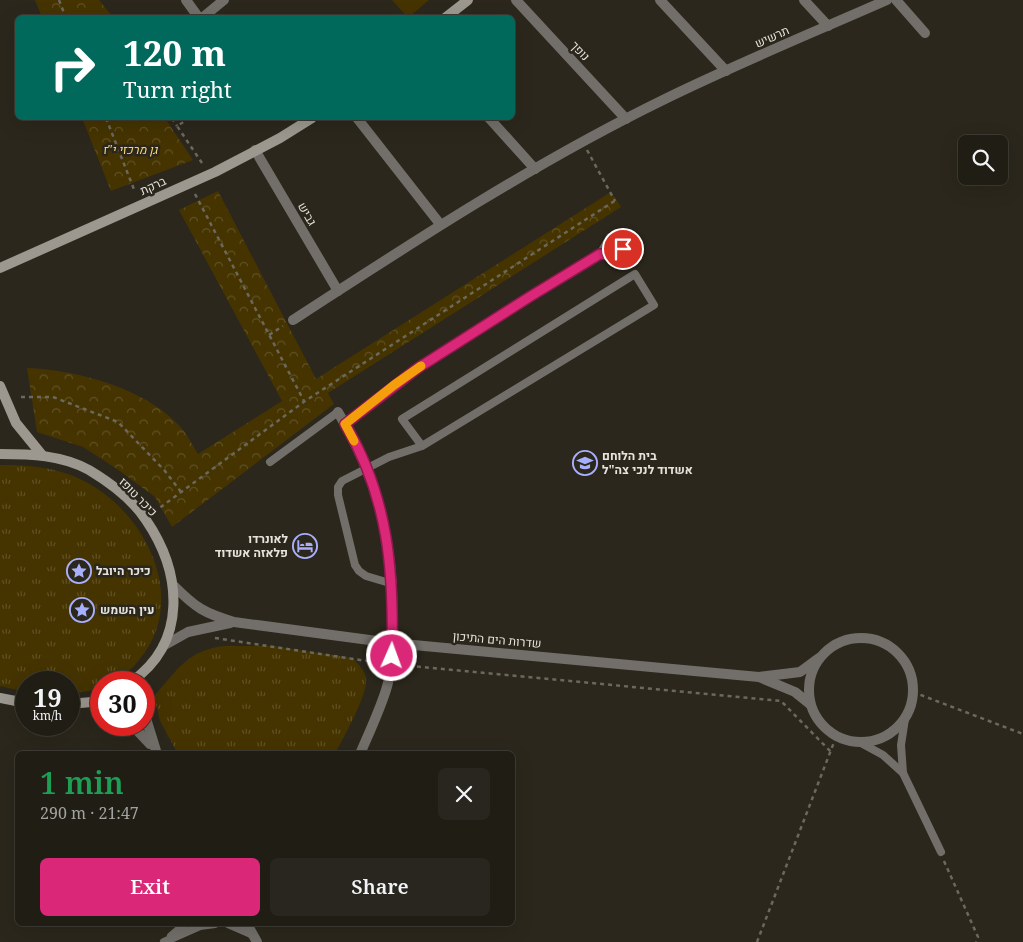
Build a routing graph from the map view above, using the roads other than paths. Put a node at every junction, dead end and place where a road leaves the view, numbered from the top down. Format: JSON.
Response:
{"nodes":[{"id":1,"x":186,"y":0,"type":"edge"},
{"id":2,"x":224,"y":0,"type":"edge"},
{"id":3,"x":468,"y":0,"type":"edge"},
{"id":4,"x":516,"y":0,"type":"edge"},
{"id":5,"x":660,"y":0,"type":"edge"},
{"id":6,"x":804,"y":0,"type":"edge"},
{"id":7,"x":887,"y":0,"type":"edge"},
{"id":8,"x":896,"y":0,"type":"edge"},
{"id":9,"x":198,"y":15,"type":"edge"},
{"id":10,"x":204,"y":15,"type":"edge"},
{"id":11,"x":449,"y":15,"type":"edge"},
{"id":12,"x":828,"y":26,"type":"junction"},
{"id":13,"x":925,"y":32,"type":"dead end"},
{"id":14,"x":726,"y":71,"type":"junction"},
{"id":15,"x":626,"y":119,"type":"junction"},
{"id":16,"x":308,"y":120,"type":"edge"},
{"id":17,"x":359,"y":120,"type":"edge"},
{"id":18,"x":491,"y":120,"type":"edge"},
{"id":19,"x":256,"y":150,"type":"junction"},
{"id":20,"x":535,"y":169,"type":"junction"},
{"id":21,"x":440,"y":224,"type":"junction"},
{"id":22,"x":600,"y":254,"type":"dead end"},
{"id":23,"x":3,"y":265,"type":"edge"},
{"id":24,"x":0,"y":274,"type":"edge"},
{"id":25,"x":338,"y":290,"type":"junction"},
{"id":26,"x":293,"y":320,"type":"road end"},
{"id":27,"x":0,"y":386,"type":"edge"},
{"id":28,"x":338,"y":412,"type":"joint"},
{"id":29,"x":345,"y":424,"type":"junction"},
{"id":30,"x":422,"y":446,"type":"junction"},
{"id":31,"x":0,"y":454,"type":"edge"},
{"id":32,"x":42,"y":454,"type":"junction"},
{"id":33,"x":270,"y":462,"type":"dead end"},
{"id":34,"x":366,"y":468,"type":"junction"},
{"id":35,"x":392,"y":584,"type":"junction"},
{"id":36,"x":174,"y":586,"type":"junction"},
{"id":37,"x":234,"y":622,"type":"junction"},
{"id":38,"x":392,"y":643,"type":"junction"},
{"id":39,"x":164,"y":646,"type":"junction"},
{"id":40,"x":819,"y":658,"type":"junction"},
{"id":41,"x":147,"y":671,"type":"edge"},
{"id":42,"x":758,"y":677,"type":"junction"},
{"id":43,"x":0,"y":698,"type":"edge"},
{"id":44,"x":15,"y":701,"type":"edge"},
{"id":45,"x":810,"y":704,"type":"junction"},
{"id":46,"x":905,"y":719,"type":"junction"},
{"id":47,"x":142,"y":736,"type":"edge"},
{"id":48,"x":151,"y":736,"type":"edge"},
{"id":49,"x":861,"y":743,"type":"junction"},
{"id":50,"x":155,"y":751,"type":"edge"},
{"id":51,"x":156,"y":751,"type":"edge"},
{"id":52,"x":361,"y":751,"type":"edge"},
{"id":53,"x":903,"y":773,"type":"junction"},
{"id":54,"x":941,"y":852,"type":"road end"},
{"id":55,"x":183,"y":926,"type":"edge"},
{"id":56,"x":200,"y":926,"type":"edge"},
{"id":57,"x":235,"y":926,"type":"edge"},
{"id":58,"x":249,"y":926,"type":"edge"},
{"id":59,"x":255,"y":939,"type":"edge"},
{"id":60,"x":164,"y":942,"type":"edge"}],
"edges":[{"from":1,"to":9,"type":"street"},
{"from":2,"to":10,"type":"street"},
{"from":3,"to":11,"type":"main road"},
{"from":4,"to":15,"type":"street","name":"נופך"},
{"from":5,"to":14,"type":"street"},
{"from":6,"to":12,"type":"street"},
{"from":7,"to":12,"type":"street","name":"תרשיש"},
{"from":8,"to":13,"type":"street"},
{"from":12,"to":14,"type":"street","name":"תרשיש"},
{"from":14,"to":15,"type":"street","name":"תרשיש"},
{"from":15,"to":20,"type":"street"},
{"from":16,"to":19,"type":"main road","name":"ברקת"},
{"from":17,"to":21,"type":"street"},
{"from":18,"to":20,"type":"street"},
{"from":19,"to":23,"type":"main road","name":"ברקת"},
{"from":19,"to":25,"type":"street","name":"גביש"},
{"from":20,"to":21,"type":"street"},
{"from":21,"to":25,"type":"street"},
{"from":22,"to":29,"type":"lane"},
{"from":23,"to":24,"type":"main road"},
{"from":25,"to":26,"type":"street"},
{"from":27,"to":32,"type":"main road"},
{"from":28,"to":29,"type":"street"},
{"from":28,"to":33,"type":"lane"},
{"from":29,"to":34,"type":"street"},
{"from":30,"to":30,"type":"lane"},
{"from":30,"to":34,"type":"lane"},
{"from":31,"to":32,"type":"main road","name":"כיכר טופז"},
{"from":32,"to":36,"type":"main road","name":"כיכר טופז"},
{"from":34,"to":35,"type":"street"},
{"from":34,"to":35,"type":"lane"},
{"from":35,"to":38,"type":"street"},
{"from":36,"to":37,"type":"street","name":"שדרות הים התיכון"},
{"from":36,"to":39,"type":"main road","name":"כיכר טופז"},
{"from":37,"to":38,"type":"street","name":"שדרות הים התיכון"},
{"from":37,"to":39,"type":"street","name":"שדרות הים התיכון"},
{"from":38,"to":42,"type":"street","name":"שדרות הים התיכון"},
{"from":38,"to":52,"type":"street"},
{"from":39,"to":41,"type":"main road","name":"כיכר טופז"},
{"from":40,"to":42,"type":"street","name":"שדרות הים התיכון"},
{"from":40,"to":45,"type":"street"},
{"from":40,"to":46,"type":"street"},
{"from":42,"to":45,"type":"street","name":"שדרות הים התיכון"},
{"from":43,"to":44,"type":"main road"},
{"from":45,"to":49,"type":"street"},
{"from":46,"to":49,"type":"street"},
{"from":46,"to":53,"type":"lane"},
{"from":47,"to":50,"type":"street"},
{"from":48,"to":51,"type":"street"},
{"from":49,"to":53,"type":"lane"},
{"from":53,"to":54,"type":"lane"},
{"from":55,"to":60,"type":"lane"},
{"from":56,"to":60,"type":"lane"},
{"from":57,"to":59,"type":"lane"},
{"from":58,"to":59,"type":"street"}]}
